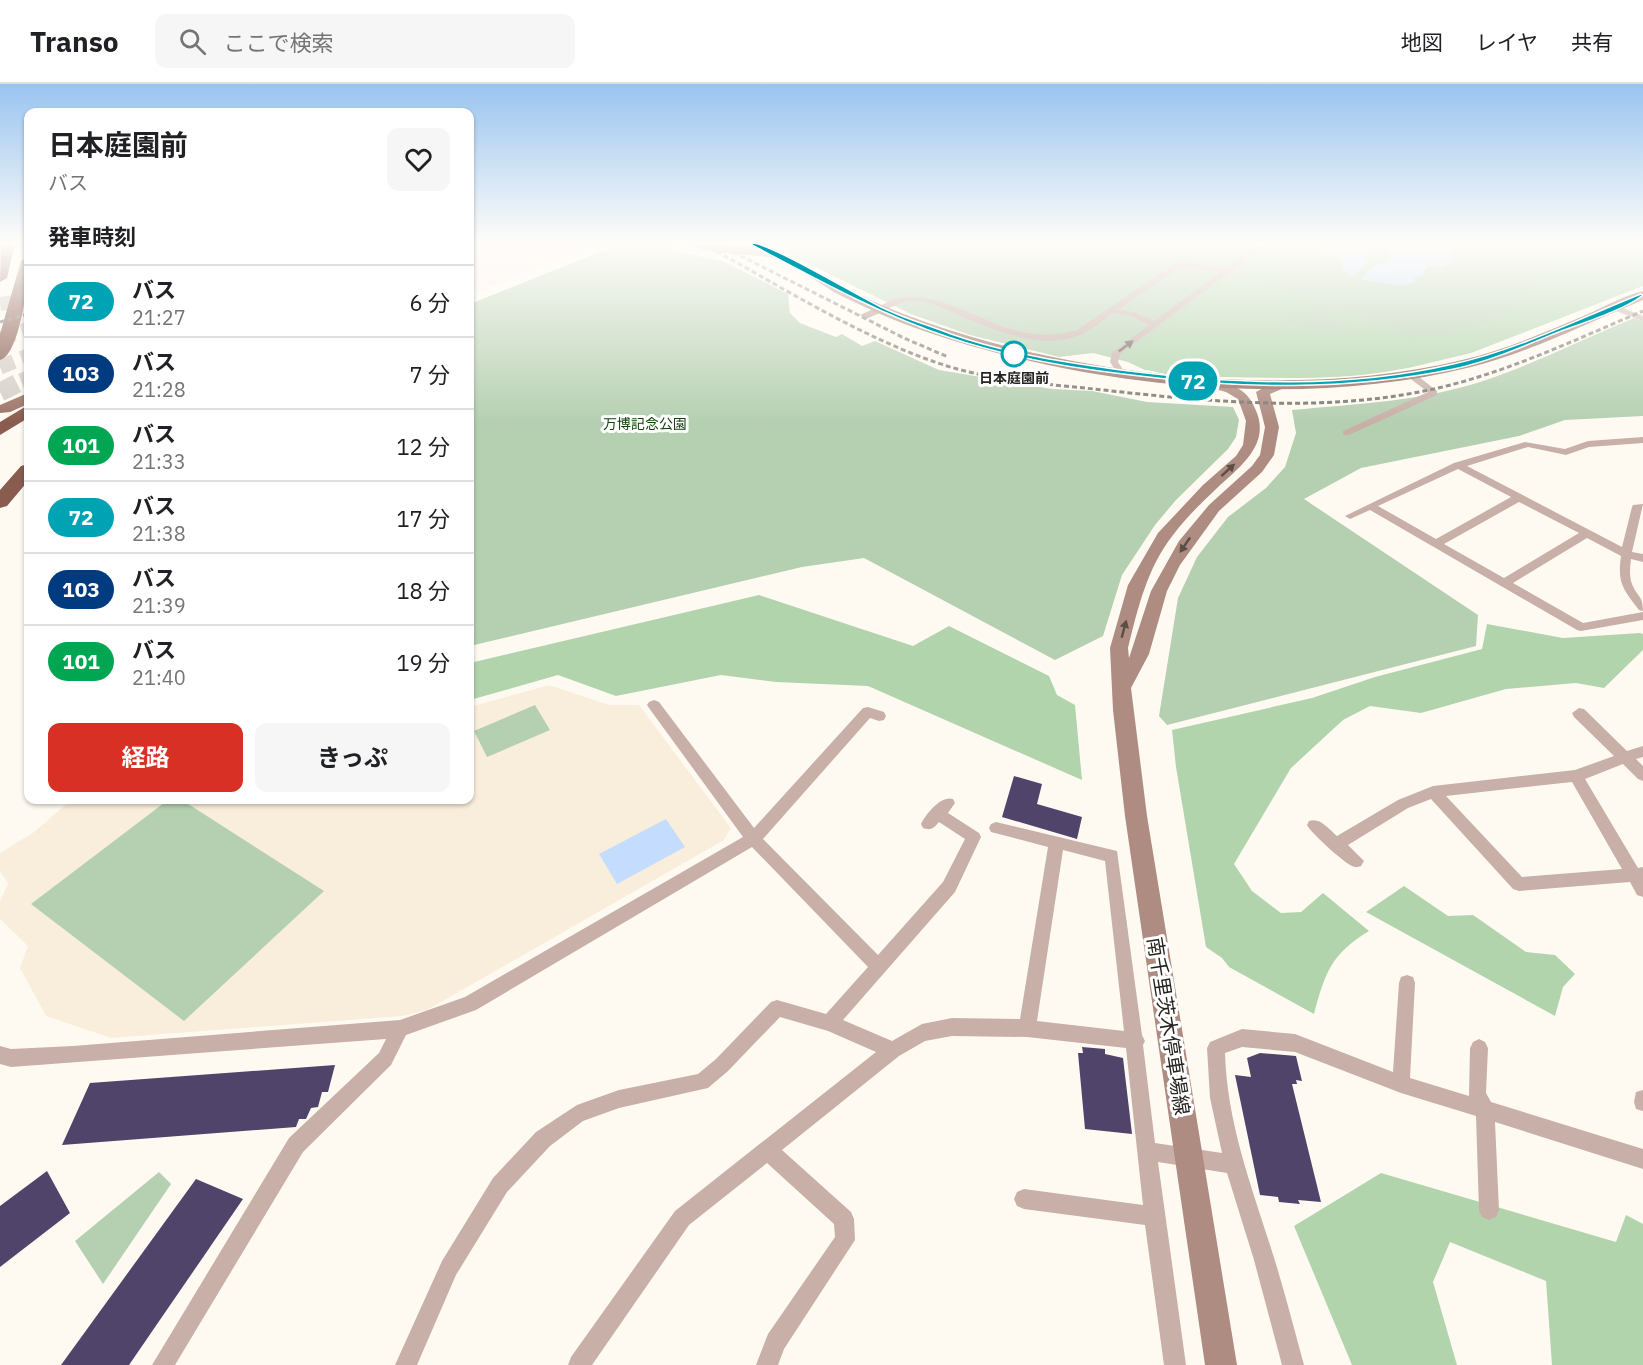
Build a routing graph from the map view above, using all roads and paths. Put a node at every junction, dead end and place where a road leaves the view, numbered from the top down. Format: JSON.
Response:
{"nodes":[{"id":1,"x":17,"y":304,"type":"edge"},
{"id":2,"x":870,"y":304,"type":"edge"},
{"id":3,"x":893,"y":304,"type":"edge"},
{"id":4,"x":935,"y":304,"type":"edge"},
{"id":5,"x":1123,"y":304,"type":"edge"},
{"id":6,"x":1183,"y":304,"type":"edge"},
{"id":7,"x":1621,"y":304,"type":"edge"},
{"id":8,"x":1613,"y":307,"type":"junction"},
{"id":9,"x":880,"y":309,"type":"junction"},
{"id":10,"x":1112,"y":311,"type":"junction"},
{"id":11,"x":866,"y":315,"type":"dead end"},
{"id":12,"x":1643,"y":319,"type":"edge"},
{"id":13,"x":1154,"y":325,"type":"junction"},
{"id":14,"x":0,"y":355,"type":"edge"},
{"id":15,"x":1122,"y":374,"type":"junction"},
{"id":16,"x":1411,"y":375,"type":"junction"},
{"id":17,"x":1209,"y":383,"type":"junction"},
{"id":18,"x":1279,"y":385,"type":"junction"},
{"id":19,"x":24,"y":400,"type":"tunnel mouth"},
{"id":20,"x":4,"y":409,"type":"dead end"},
{"id":21,"x":24,"y":413,"type":"edge"},
{"id":22,"x":0,"y":430,"type":"edge"},
{"id":23,"x":1346,"y":433,"type":"dead end"},
{"id":24,"x":1643,"y":440,"type":"edge"},
{"id":25,"x":1458,"y":465,"type":"junction"},
{"id":26,"x":24,"y":475,"type":"edge"},
{"id":27,"x":1520,"y":497,"type":"junction"},
{"id":28,"x":0,"y":502,"type":"edge"},
{"id":29,"x":1370,"y":506,"type":"junction"},
{"id":30,"x":1643,"y":507,"type":"edge"},
{"id":31,"x":1350,"y":516,"type":"dead end"},
{"id":32,"x":1587,"y":533,"type":"junction"},
{"id":33,"x":1437,"y":543,"type":"junction"},
{"id":34,"x":1626,"y":554,"type":"junction"},
{"id":35,"x":1643,"y":558,"type":"edge"},
{"id":36,"x":1504,"y":583,"type":"junction"},
{"id":37,"x":1643,"y":607,"type":"edge"},
{"id":38,"x":1643,"y":616,"type":"edge"},
{"id":39,"x":1122,"y":687,"type":"junction"},
{"id":40,"x":654,"y":705,"type":"dead end"},
{"id":41,"x":1579,"y":713,"type":"dead end"},
{"id":42,"x":879,"y":716,"type":"dead end"},
{"id":43,"x":1643,"y":751,"type":"edge"},
{"id":44,"x":1626,"y":756,"type":"junction"},
{"id":45,"x":1643,"y":775,"type":"edge"},
{"id":46,"x":1576,"y":776,"type":"junction"},
{"id":47,"x":1433,"y":792,"type":"junction"},
{"id":48,"x":938,"y":814,"type":"dead end"},
{"id":49,"x":1314,"y":825,"type":"dead end"},
{"id":50,"x":996,"y":828,"type":"dead end"},
{"id":51,"x":753,"y":839,"type":"junction"},
{"id":52,"x":1056,"y":844,"type":"junction"},
{"id":53,"x":1336,"y":844,"type":"junction"},
{"id":54,"x":1356,"y":861,"type":"dead end"},
{"id":55,"x":1638,"y":874,"type":"edge"},
{"id":56,"x":1643,"y":890,"type":"edge"},
{"id":57,"x":879,"y":967,"type":"junction"},
{"id":58,"x":1407,"y":983,"type":"dead end"},
{"id":59,"x":829,"y":1023,"type":"junction"},
{"id":60,"x":1028,"y":1028,"type":"junction"},
{"id":61,"x":400,"y":1029,"type":"junction"},
{"id":62,"x":1136,"y":1041,"type":"junction"},
{"id":63,"x":1479,"y":1048,"type":"dead end"},
{"id":64,"x":893,"y":1050,"type":"junction"},
{"id":65,"x":0,"y":1055,"type":"edge"},
{"id":66,"x":1401,"y":1084,"type":"junction"},
{"id":67,"x":1485,"y":1111,"type":"junction"},
{"id":68,"x":766,"y":1149,"type":"junction"},
{"id":69,"x":1148,"y":1151,"type":"junction"},
{"id":70,"x":1189,"y":1157,"type":"junction"},
{"id":71,"x":1643,"y":1159,"type":"edge"},
{"id":72,"x":1233,"y":1164,"type":"junction"},
{"id":73,"x":1024,"y":1199,"type":"dead end"},
{"id":74,"x":1489,"y":1210,"type":"dead end"},
{"id":75,"x":1154,"y":1216,"type":"junction"},
{"id":76,"x":163,"y":1365,"type":"edge"},
{"id":77,"x":406,"y":1365,"type":"edge"},
{"id":78,"x":579,"y":1365,"type":"edge"},
{"id":79,"x":767,"y":1365,"type":"edge"},
{"id":80,"x":1175,"y":1365,"type":"edge"},
{"id":81,"x":1221,"y":1365,"type":"edge"},
{"id":82,"x":1293,"y":1365,"type":"edge"}],
"edges":[{"from":1,"to":14,"type":"highway"},
{"from":2,"to":9,"type":"main road"},
{"from":3,"to":9,"type":"street"},
{"from":4,"to":10,"type":"street"},
{"from":5,"to":10,"type":"street"},
{"from":6,"to":13,"type":"street"},
{"from":7,"to":8,"type":"main road"},
{"from":8,"to":12,"type":"street"},
{"from":8,"to":16,"type":"main road"},
{"from":9,"to":11,"type":"main road"},
{"from":9,"to":15,"type":"main road"},
{"from":10,"to":13,"type":"street"},
{"from":15,"to":13,"type":"street","one_way":true},
{"from":15,"to":17,"type":"main road"},
{"from":16,"to":18,"type":"main road"},
{"from":16,"to":23,"type":"street"},
{"from":17,"to":18,"type":"main road"},
{"from":39,"to":17,"type":"main road","name":"南千里茨木停車場線","one_way":true},
{"from":18,"to":39,"type":"main road","one_way":true},
{"from":19,"to":20,"type":"main road"},
{"from":21,"to":22,"type":"highway"},
{"from":24,"to":25,"type":"street"},
{"from":25,"to":27,"type":"street"},
{"from":25,"to":29,"type":"street"},
{"from":26,"to":28,"type":"highway"},
{"from":27,"to":32,"type":"street"},
{"from":27,"to":33,"type":"street"},
{"from":29,"to":31,"type":"street"},
{"from":29,"to":33,"type":"street"},
{"from":30,"to":34,"type":"street"},
{"from":32,"to":34,"type":"street"},
{"from":32,"to":36,"type":"street"},
{"from":33,"to":36,"type":"street"},
{"from":34,"to":35,"type":"street"},
{"from":34,"to":37,"type":"street"},
{"from":36,"to":38,"type":"street"},
{"from":39,"to":70,"type":"main road","name":"南千里茨木停車場線"},
{"from":40,"to":51,"type":"street"},
{"from":41,"to":44,"type":"street"},
{"from":42,"to":51,"type":"street"},
{"from":43,"to":44,"type":"street"},
{"from":44,"to":45,"type":"street"},
{"from":44,"to":46,"type":"street"},
{"from":46,"to":47,"type":"street"},
{"from":46,"to":55,"type":"street"},
{"from":47,"to":53,"type":"street"},
{"from":47,"to":55,"type":"street"},
{"from":48,"to":57,"type":"street"},
{"from":49,"to":53,"type":"street"},
{"from":50,"to":52,"type":"street"},
{"from":51,"to":57,"type":"street"},
{"from":51,"to":61,"type":"street"},
{"from":52,"to":60,"type":"street"},
{"from":52,"to":62,"type":"street"},
{"from":53,"to":54,"type":"street"},
{"from":55,"to":56,"type":"street"},
{"from":57,"to":59,"type":"street"},
{"from":58,"to":66,"type":"street"},
{"from":59,"to":64,"type":"street"},
{"from":59,"to":77,"type":"street"},
{"from":60,"to":62,"type":"street"},
{"from":60,"to":64,"type":"street"},
{"from":61,"to":65,"type":"street"},
{"from":61,"to":76,"type":"street"},
{"from":62,"to":69,"type":"street"},
{"from":63,"to":67,"type":"street"},
{"from":64,"to":68,"type":"street"},
{"from":66,"to":67,"type":"street"},
{"from":66,"to":72,"type":"street"},
{"from":67,"to":71,"type":"street"},
{"from":67,"to":74,"type":"street"},
{"from":68,"to":78,"type":"street"},
{"from":68,"to":79,"type":"street"},
{"from":69,"to":70,"type":"street"},
{"from":69,"to":75,"type":"street"},
{"from":70,"to":72,"type":"street"},
{"from":70,"to":81,"type":"main road","name":"南千里茨木停車場線"},
{"from":72,"to":82,"type":"street"},
{"from":73,"to":75,"type":"street"},
{"from":75,"to":80,"type":"street"}]}
